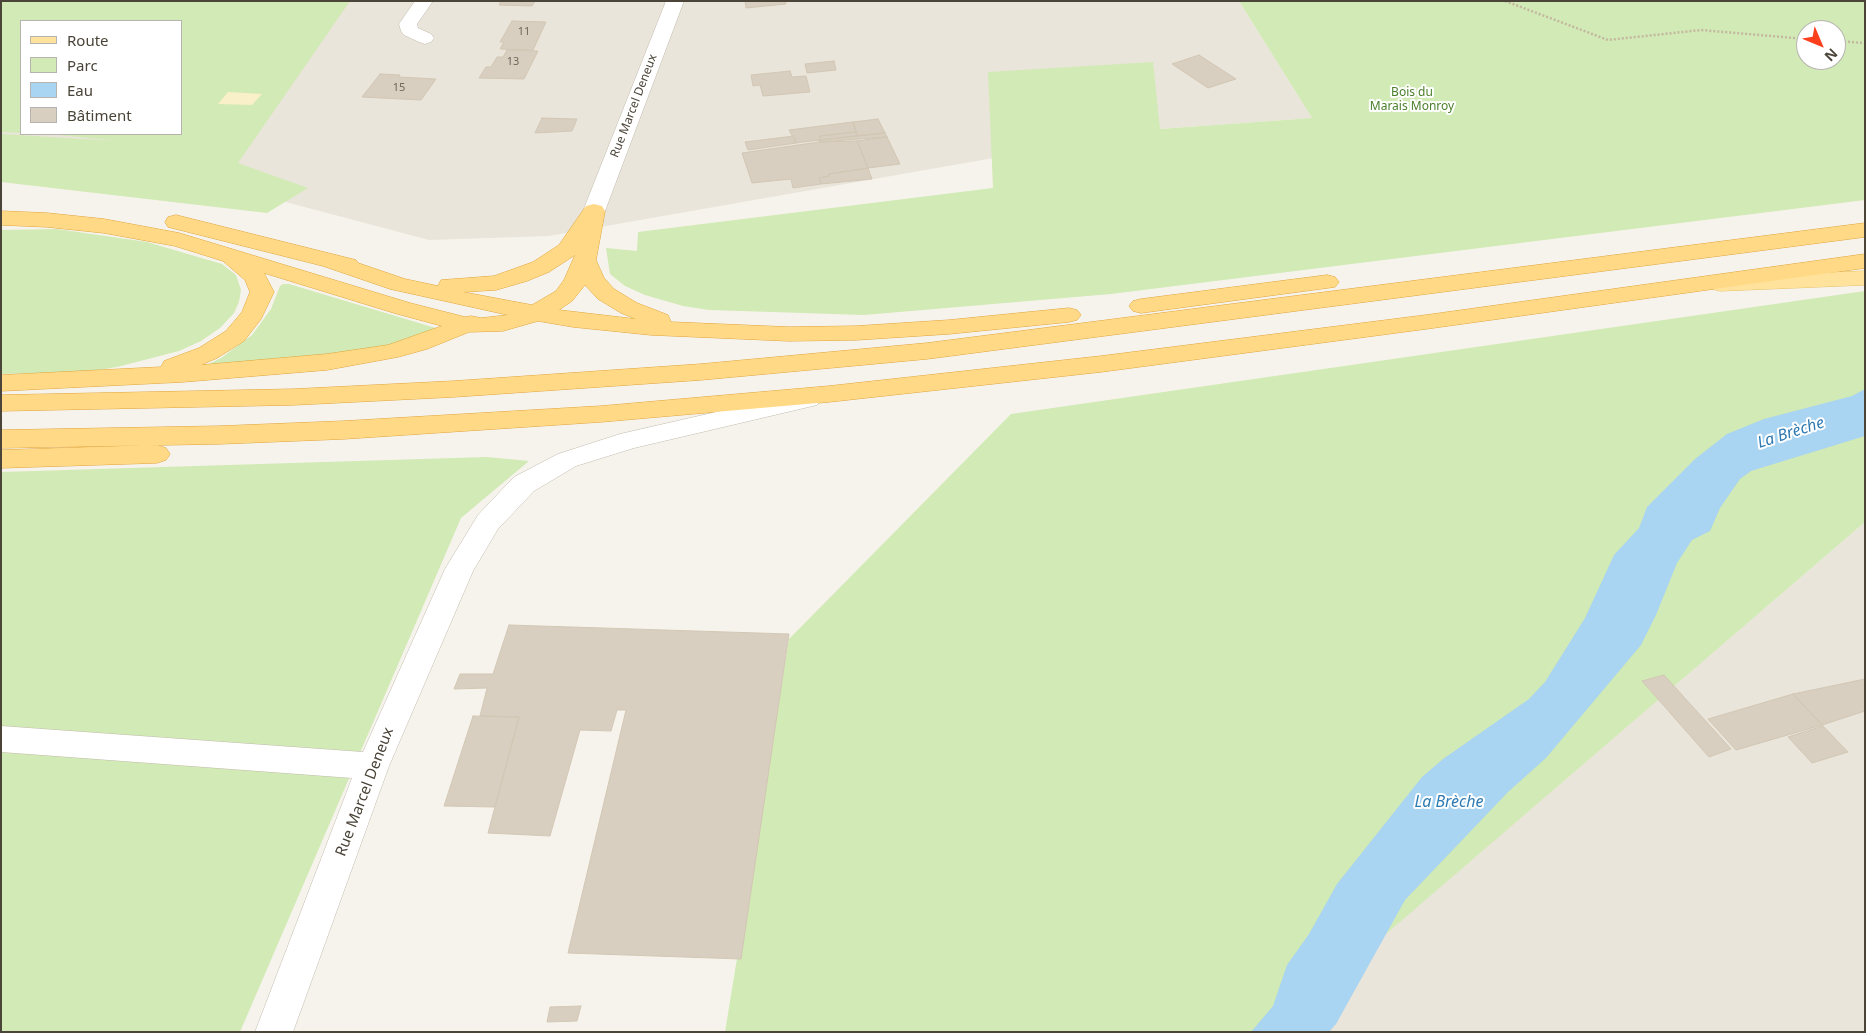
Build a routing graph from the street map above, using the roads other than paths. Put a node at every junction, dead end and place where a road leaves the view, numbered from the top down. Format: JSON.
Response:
{"nodes":[{"id":1,"x":424,"y":1,"type":"edge"},
{"id":2,"x":675,"y":1,"type":"edge"},
{"id":3,"x":425,"y":38,"type":"dead end"},
{"id":4,"x":1,"y":203,"type":"edge"},
{"id":5,"x":594,"y":211,"type":"junction"},
{"id":6,"x":1,"y":218,"type":"edge"},
{"id":7,"x":1865,"y":228,"type":"edge"},
{"id":8,"x":225,"y":254,"type":"junction"},
{"id":9,"x":560,"y":256,"type":"junction"},
{"id":10,"x":585,"y":260,"type":"junction"},
{"id":11,"x":1865,"y":261,"type":"edge"},
{"id":12,"x":332,"y":262,"type":"junction"},
{"id":13,"x":1865,"y":278,"type":"edge"},
{"id":14,"x":1681,"y":286,"type":"junction"},
{"id":15,"x":504,"y":308,"type":"junction"},
{"id":16,"x":535,"y":314,"type":"junction"},
{"id":17,"x":467,"y":324,"type":"junction"},
{"id":18,"x":711,"y":331,"type":"junction"},
{"id":19,"x":125,"y":377,"type":"junction"},
{"id":20,"x":1,"y":382,"type":"edge"},
{"id":21,"x":829,"y":394,"type":"junction"},
{"id":22,"x":1,"y":402,"type":"edge"},
{"id":23,"x":344,"y":430,"type":"junction"},
{"id":24,"x":1,"y":438,"type":"edge"},
{"id":25,"x":1,"y":459,"type":"edge"},
{"id":26,"x":1,"y":739,"type":"edge"},
{"id":27,"x":373,"y":766,"type":"junction"},
{"id":28,"x":274,"y":1032,"type":"edge"}],
"edges":[{"from":1,"to":3,"type":"street"},
{"from":2,"to":5,"type":"street","name":"Rue Marcel Deneux"},
{"from":4,"to":12,"type":"highway"},
{"from":5,"to":9,"type":"highway"},
{"from":5,"to":10,"type":"highway"},
{"from":6,"to":8,"type":"highway"},
{"from":7,"to":18,"type":"highway"},
{"from":7,"to":22,"type":"highway"},
{"from":8,"to":17,"type":"highway"},
{"from":8,"to":19,"type":"highway"},
{"from":9,"to":12,"type":"highway"},
{"from":9,"to":15,"type":"highway"},
{"from":10,"to":16,"type":"highway"},
{"from":10,"to":18,"type":"highway"},
{"from":11,"to":14,"type":"highway"},
{"from":12,"to":15,"type":"highway"},
{"from":13,"to":14,"type":"main road"},
{"from":14,"to":21,"type":"highway"},
{"from":15,"to":16,"type":"highway"},
{"from":15,"to":17,"type":"highway"},
{"from":16,"to":17,"type":"highway"},
{"from":16,"to":18,"type":"highway"},
{"from":17,"to":19,"type":"highway"},
{"from":19,"to":20,"type":"highway"},
{"from":21,"to":23,"type":"highway"},
{"from":21,"to":27,"type":"street","name":"Rue Marcel Deneux"},
{"from":23,"to":24,"type":"highway"},
{"from":23,"to":25,"type":"highway"},
{"from":26,"to":27,"type":"street"},
{"from":27,"to":28,"type":"street","name":"Rue Marcel Deneux"}]}
